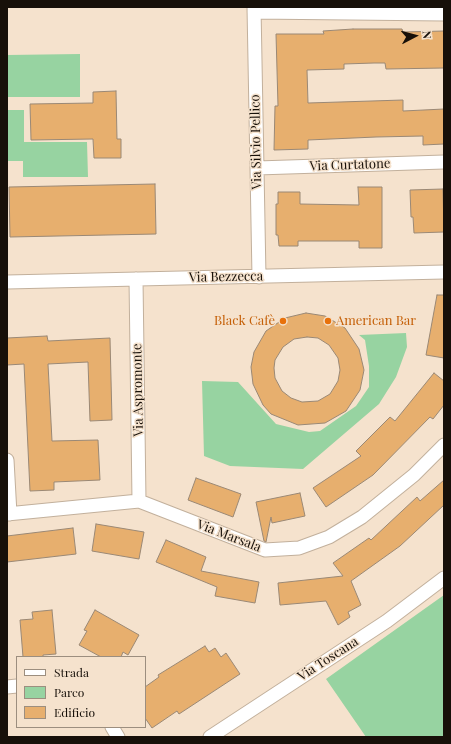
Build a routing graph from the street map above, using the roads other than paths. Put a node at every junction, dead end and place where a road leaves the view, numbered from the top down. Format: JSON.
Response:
{"nodes":[{"id":1,"x":254,"y":9,"type":"edge"},
{"id":2,"x":444,"y":14,"type":"edge"},
{"id":3,"x":444,"y":162,"type":"edge"},
{"id":4,"x":257,"y":168,"type":"junction"},
{"id":5,"x":444,"y":272,"type":"edge"},
{"id":6,"x":259,"y":277,"type":"junction"},
{"id":7,"x":136,"y":279,"type":"junction"},
{"id":8,"x":7,"y":282,"type":"edge"},
{"id":9,"x":444,"y":444,"type":"edge"},
{"id":10,"x":7,"y":460,"type":"edge"},
{"id":11,"x":139,"y":501,"type":"junction"},
{"id":12,"x":9,"y":514,"type":"edge"},
{"id":13,"x":444,"y":578,"type":"edge"},
{"id":14,"x":113,"y":728,"type":"edge"},
{"id":15,"x":118,"y":737,"type":"edge"},
{"id":16,"x":210,"y":737,"type":"edge"}],
"edges":[{"from":1,"to":2,"type":"street"},
{"from":1,"to":4,"type":"street","name":"Via Silvio Pellico"},
{"from":3,"to":4,"type":"street","name":"Via Curtatone"},
{"from":4,"to":6,"type":"street","name":"Via Silvio Pellico"},
{"from":5,"to":6,"type":"street","name":"Via Bezzecca"},
{"from":6,"to":7,"type":"street","name":"Via Bezzecca"},
{"from":7,"to":8,"type":"street","name":"Via Bezzecca"},
{"from":7,"to":11,"type":"street","name":"Via Aspromonte"},
{"from":9,"to":11,"type":"street","name":"Via Marsala"},
{"from":10,"to":12,"type":"street"},
{"from":11,"to":12,"type":"street","name":"Via Marsala"},
{"from":13,"to":16,"type":"street","name":"Via Toscana"},
{"from":14,"to":15,"type":"street"}]}
